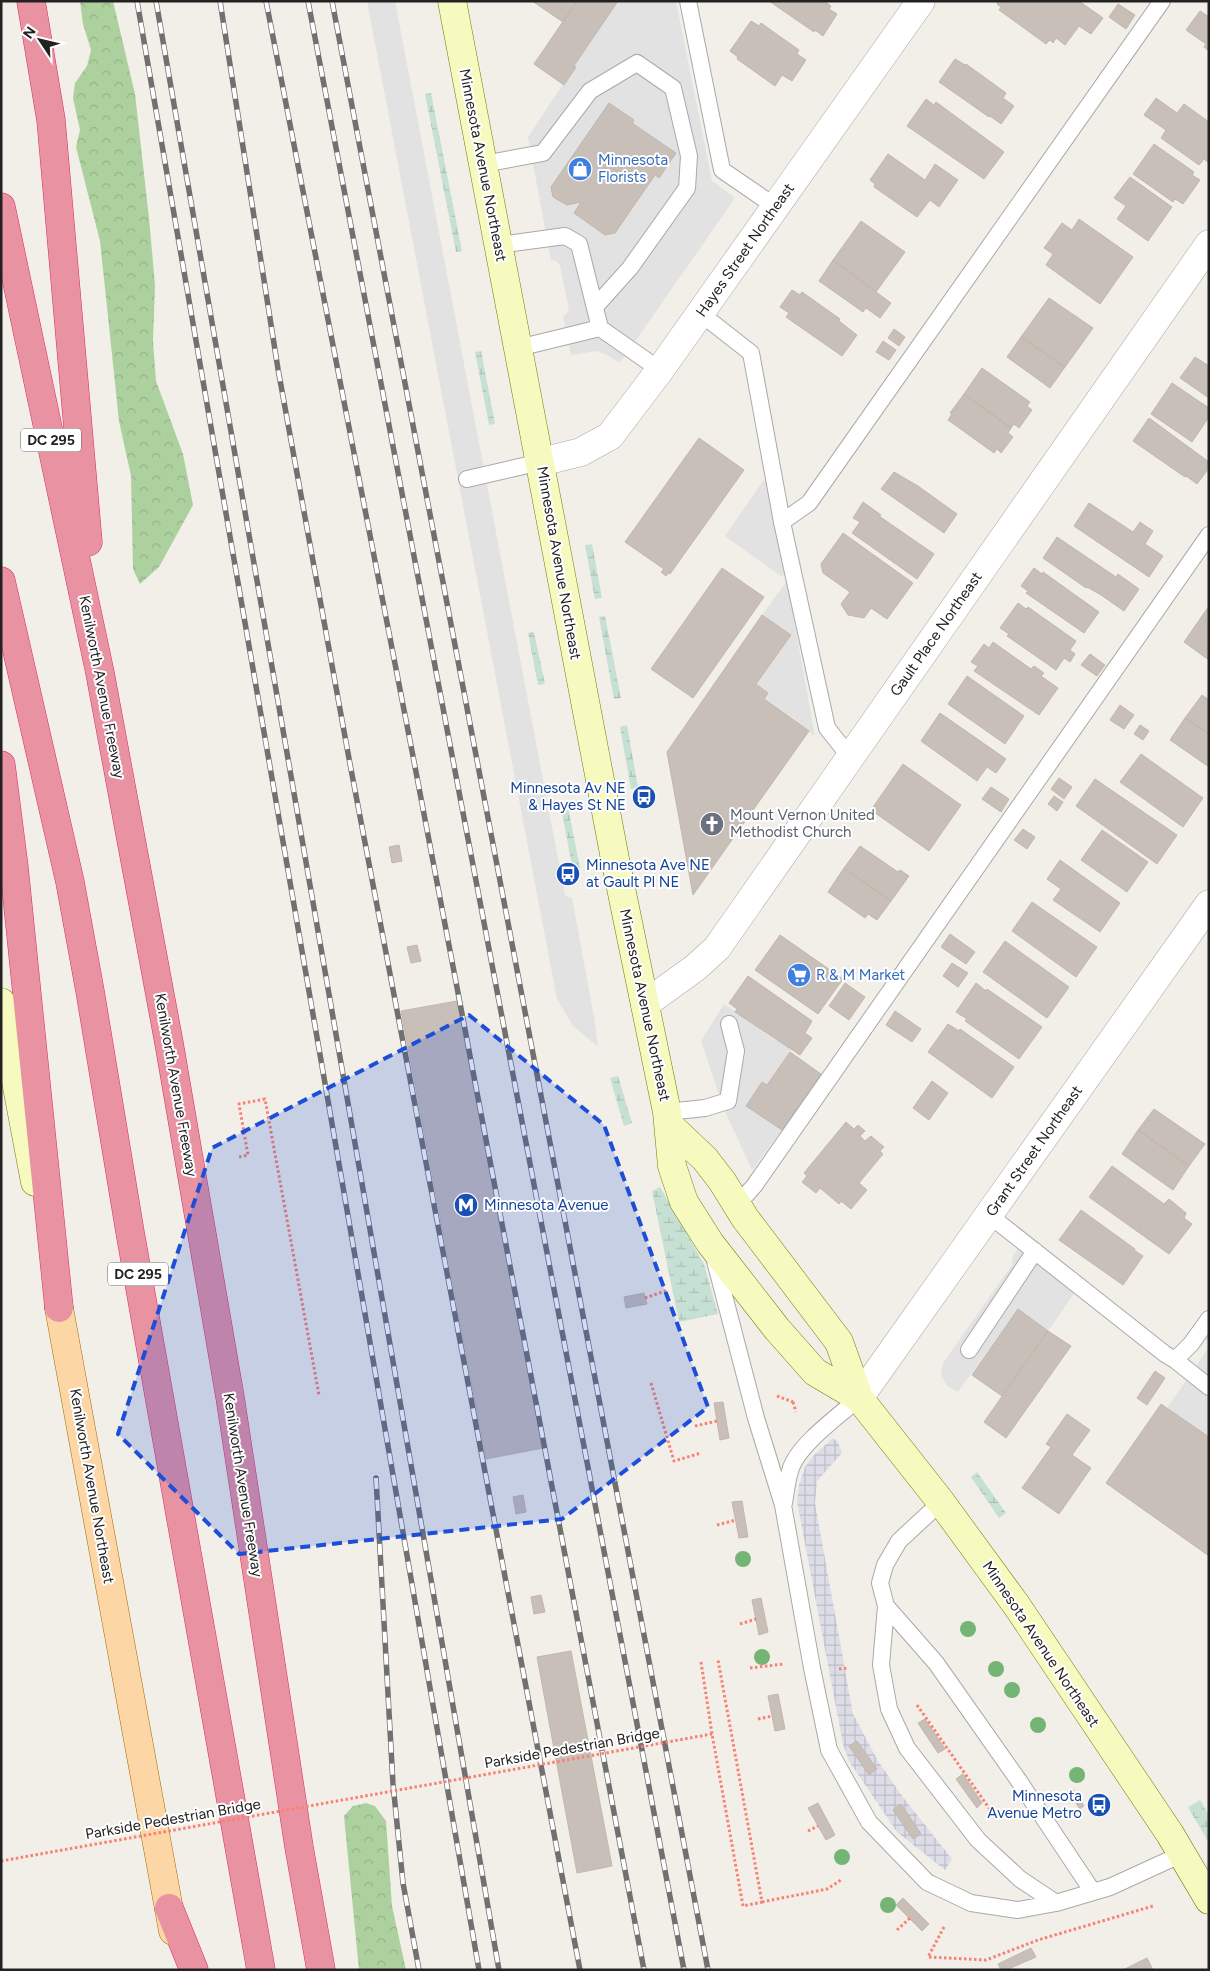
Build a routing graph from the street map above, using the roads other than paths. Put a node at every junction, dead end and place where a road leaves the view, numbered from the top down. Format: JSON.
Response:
{"nodes":[{"id":1,"x":31,"y":1,"type":"edge"},
{"id":2,"x":452,"y":1,"type":"edge"},
{"id":3,"x":688,"y":1,"type":"edge"},
{"id":4,"x":921,"y":1,"type":"edge"},
{"id":5,"x":1162,"y":1,"type":"edge"},
{"id":6,"x":483,"y":164,"type":"junction"},
{"id":7,"x":1,"y":207,"type":"edge"},
{"id":8,"x":776,"y":207,"type":"junction"},
{"id":9,"x":1209,"y":244,"type":"edge"},
{"id":10,"x":499,"y":245,"type":"junction"},
{"id":11,"x":594,"y":307,"type":"junction"},
{"id":12,"x":700,"y":313,"type":"junction"},
{"id":13,"x":600,"y":328,"type":"junction"},
{"id":14,"x":518,"y":348,"type":"junction"},
{"id":15,"x":660,"y":370,"type":"junction"},
{"id":16,"x":540,"y":462,"type":"junction"},
{"id":17,"x":467,"y":479,"type":"dead end"},
{"id":18,"x":782,"y":522,"type":"junction"},
{"id":19,"x":1209,"y":535,"type":"edge"},
{"id":20,"x":1,"y":581,"type":"edge"},
{"id":21,"x":100,"y":673,"type":"junction"},
{"id":22,"x":850,"y":757,"type":"junction"},
{"id":23,"x":1,"y":765,"type":"edge"},
{"id":24,"x":1209,"y":904,"type":"edge"},
{"id":25,"x":1,"y":1002,"type":"edge"},
{"id":26,"x":645,"y":1004,"type":"junction"},
{"id":27,"x":729,"y":1024,"type":"dead end"},
{"id":28,"x":668,"y":1118,"type":"junction"},
{"id":29,"x":737,"y":1204,"type":"junction"},
{"id":30,"x":989,"y":1215,"type":"junction"},
{"id":31,"x":710,"y":1242,"type":"junction"},
{"id":32,"x":1035,"y":1251,"type":"junction"},
{"id":33,"x":59,"y":1308,"type":"junction"},
{"id":34,"x":1209,"y":1319,"type":"edge"},
{"id":35,"x":969,"y":1350,"type":"dead end"},
{"id":36,"x":1176,"y":1360,"type":"junction"},
{"id":37,"x":1209,"y":1386,"type":"edge"},
{"id":38,"x":860,"y":1398,"type":"junction"},
{"id":39,"x":941,"y":1502,"type":"junction"},
{"id":40,"x":783,"y":1505,"type":"junction"},
{"id":41,"x":886,"y":1606,"type":"junction"},
{"id":42,"x":1182,"y":1854,"type":"junction"},
{"id":43,"x":1093,"y":1892,"type":"junction"},
{"id":44,"x":1209,"y":1900,"type":"edge"},
{"id":45,"x":1056,"y":1903,"type":"junction"},
{"id":46,"x":169,"y":1908,"type":"junction"},
{"id":47,"x":180,"y":1970,"type":"edge"},
{"id":48,"x":194,"y":1970,"type":"edge"},
{"id":49,"x":261,"y":1970,"type":"edge"},
{"id":50,"x":321,"y":1970,"type":"edge"}],
"edges":[{"from":1,"to":21,"type":"highway"},
{"from":2,"to":6,"type":"main road","name":"Minnesota Avenue Northeast"},
{"from":3,"to":8,"type":"lane"},
{"from":4,"to":8,"type":"street","name":"Hayes Street Northeast"},
{"from":5,"to":18,"type":"lane"},
{"from":6,"to":10,"type":"main road","name":"Minnesota Avenue Northeast"},
{"from":6,"to":11,"type":"lane"},
{"from":7,"to":21,"type":"highway","name":"Kenilworth Avenue Freeway","number":"DC 295"},
{"from":8,"to":12,"type":"street","name":"Hayes Street Northeast"},
{"from":9,"to":22,"type":"street","name":"Gault Place Northeast"},
{"from":10,"to":11,"type":"lane"},
{"from":10,"to":14,"type":"main road","name":"Minnesota Avenue Northeast"},
{"from":11,"to":13,"type":"lane"},
{"from":12,"to":15,"type":"street","name":"Hayes Street Northeast"},
{"from":12,"to":18,"type":"lane"},
{"from":13,"to":14,"type":"lane"},
{"from":13,"to":15,"type":"lane"},
{"from":14,"to":16,"type":"main road","name":"Minnesota Avenue Northeast"},
{"from":15,"to":16,"type":"street","name":"Hayes Street Northeast"},
{"from":16,"to":17,"type":"lane"},
{"from":16,"to":26,"type":"main road","name":"Minnesota Avenue Northeast"},
{"from":18,"to":22,"type":"lane"},
{"from":19,"to":29,"type":"lane"},
{"from":20,"to":49,"type":"highway","number":"DC 295"},
{"from":21,"to":50,"type":"highway","name":"Kenilworth Avenue Freeway","number":"DC 295"},
{"from":22,"to":26,"type":"street","name":"Gault Place Northeast"},
{"from":23,"to":33,"type":"highway"},
{"from":24,"to":30,"type":"street","name":"Grant Street Northeast"},
{"from":25,"to":33,"type":"main road","name":"Kenilworth Avenue Northeast"},
{"from":26,"to":28,"type":"main road","name":"Minnesota Avenue Northeast"},
{"from":27,"to":28,"type":"lane"},
{"from":28,"to":29,"type":"main road","name":"Minnesota Avenue Northeast"},
{"from":28,"to":31,"type":"main road","name":"Minnesota Avenue Northeast"},
{"from":29,"to":38,"type":"main road","name":"Minnesota Avenue Northeast"},
{"from":30,"to":32,"type":"lane"},
{"from":30,"to":38,"type":"street","name":"Grant Street Northeast"},
{"from":31,"to":38,"type":"main road","name":"Minnesota Avenue Northeast"},
{"from":31,"to":40,"type":"lane"},
{"from":32,"to":35,"type":"lane"},
{"from":32,"to":36,"type":"lane"},
{"from":33,"to":46,"type":"main road","name":"Kenilworth Avenue Northeast"},
{"from":34,"to":36,"type":"lane"},
{"from":36,"to":37,"type":"lane"},
{"from":38,"to":39,"type":"main road","name":"Minnesota Avenue Northeast"},
{"from":38,"to":40,"type":"lane"},
{"from":39,"to":41,"type":"lane"},
{"from":39,"to":42,"type":"main road","name":"Minnesota Avenue Northeast"},
{"from":40,"to":45,"type":"lane"},
{"from":41,"to":43,"type":"lane"},
{"from":41,"to":45,"type":"lane"},
{"from":42,"to":43,"type":"lane"},
{"from":42,"to":44,"type":"main road","name":"Minnesota Avenue Northeast"},
{"from":43,"to":45,"type":"lane"},
{"from":46,"to":47,"type":"main road","name":"Kenilworth Avenue Northeast"},
{"from":46,"to":48,"type":"highway"}]}
